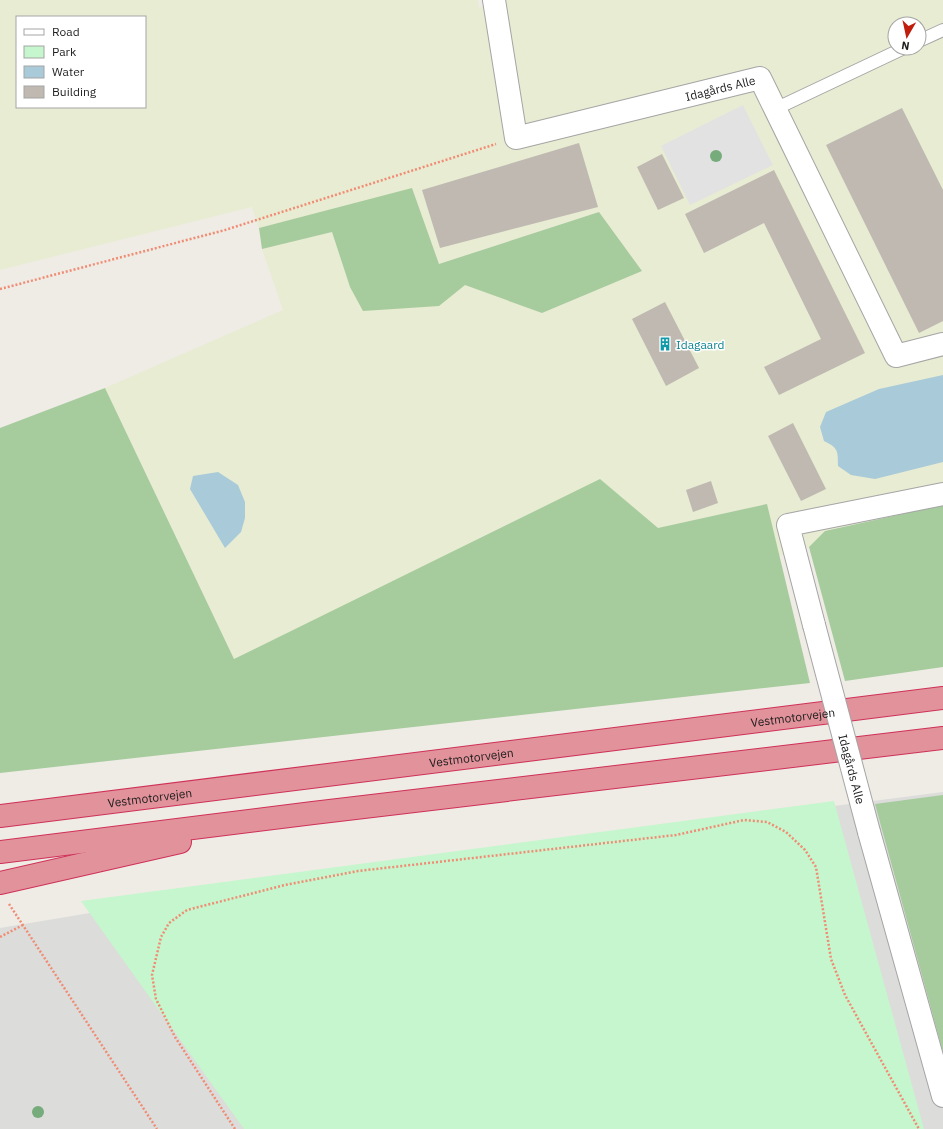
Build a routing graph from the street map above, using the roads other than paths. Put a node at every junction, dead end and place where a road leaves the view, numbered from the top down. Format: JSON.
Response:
{"nodes":[{"id":1,"x":494,"y":0,"type":"edge"},
{"id":2,"x":941,"y":35,"type":"edge"},
{"id":3,"x":927,"y":39,"type":"edge"},
{"id":4,"x":887,"y":56,"type":"edge"},
{"id":5,"x":776,"y":109,"type":"junction"},
{"id":6,"x":943,"y":344,"type":"edge"},
{"id":7,"x":943,"y":494,"type":"edge"},
{"id":8,"x":943,"y":698,"type":"edge"},
{"id":9,"x":943,"y":738,"type":"edge"},
{"id":10,"x":313,"y":813,"type":"junction"},
{"id":11,"x":0,"y":816,"type":"edge"},
{"id":12,"x":0,"y":852,"type":"edge"},
{"id":13,"x":3,"y":891,"type":"edge"},
{"id":14,"x":943,"y":1096,"type":"edge"}],
"edges":[{"from":1,"to":5,"type":"street","name":"Idagårds Alle"},
{"from":2,"to":3,"type":"lane"},
{"from":4,"to":5,"type":"lane"},
{"from":5,"to":6,"type":"street","name":"Idagårds Alle"},
{"from":7,"to":14,"type":"street","name":"Idagårds Alle","bridge":true},
{"from":8,"to":11,"type":"highway","name":"Vestmotorvejen"},
{"from":9,"to":10,"type":"highway"},
{"from":10,"to":12,"type":"highway"},
{"from":10,"to":13,"type":"highway"}]}
